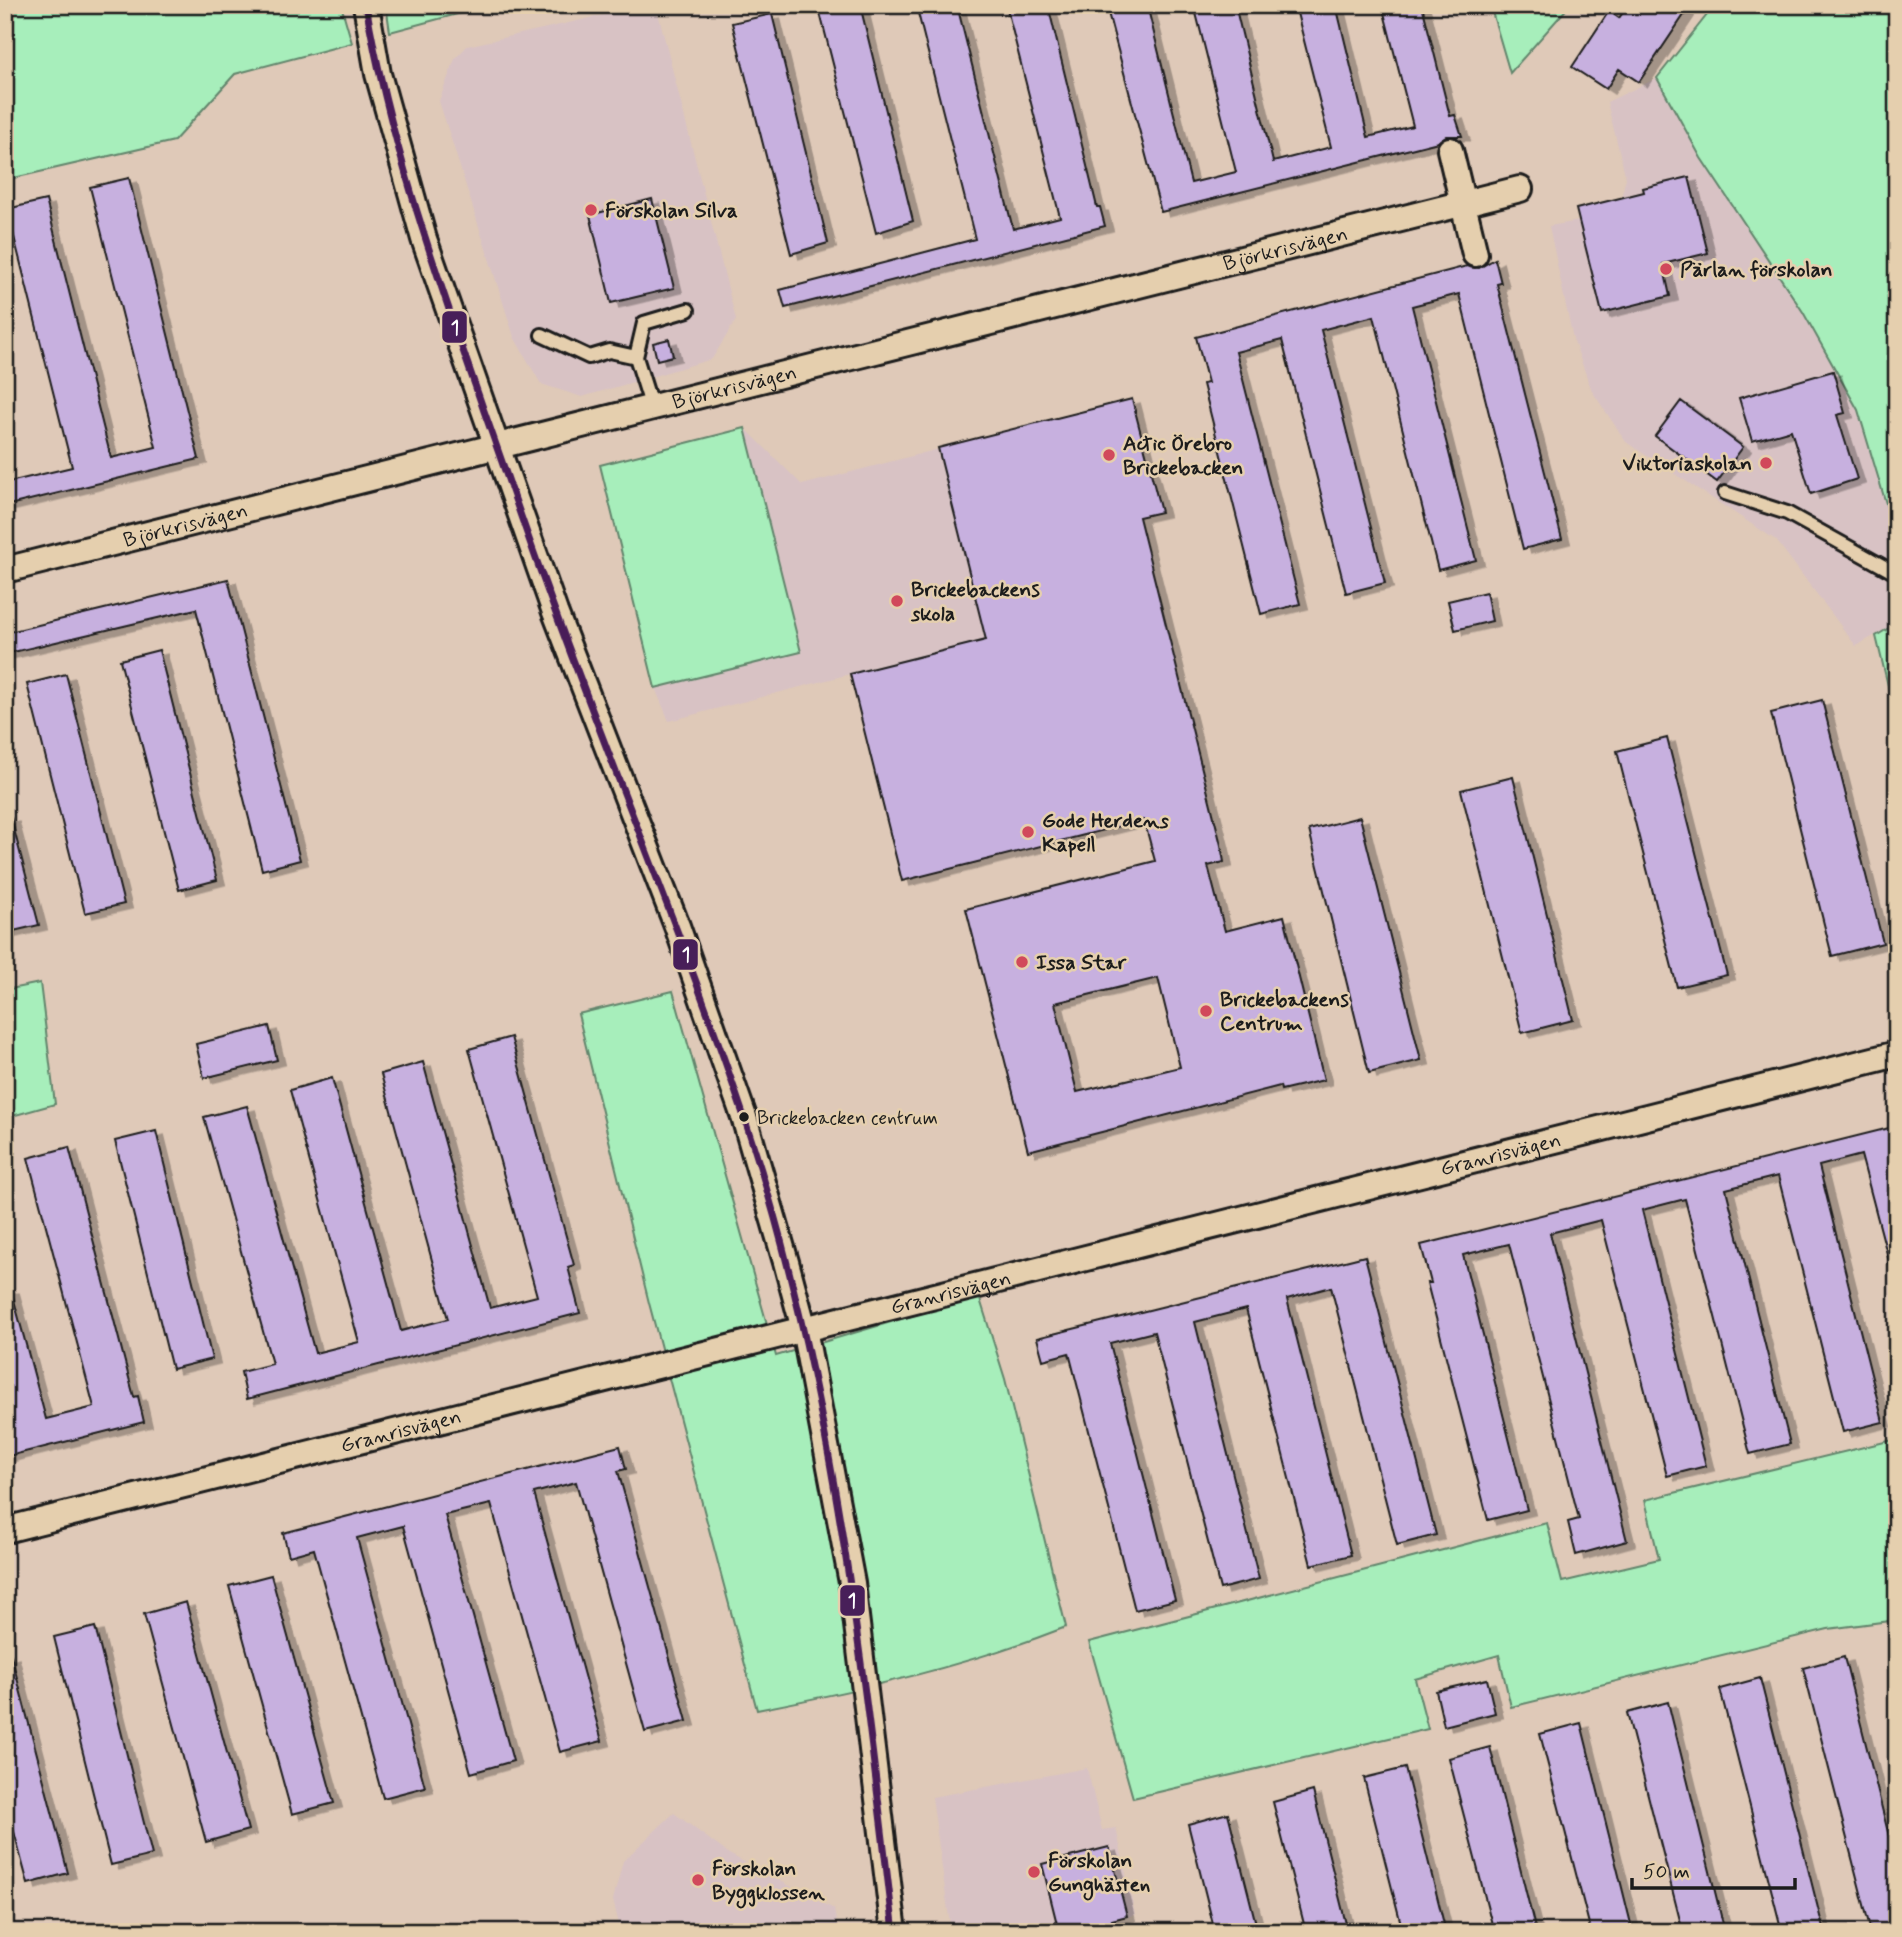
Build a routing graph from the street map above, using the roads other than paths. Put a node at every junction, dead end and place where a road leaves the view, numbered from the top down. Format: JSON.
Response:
{"nodes":[{"id":1,"x":366,"y":5,"type":"edge"},
{"id":2,"x":1450,"y":150,"type":"dead end"},
{"id":3,"x":1520,"y":190,"type":"dead end"},
{"id":4,"x":1464,"y":204,"type":"junction"},
{"id":5,"x":1475,"y":254,"type":"dead end"},
{"id":6,"x":688,"y":310,"type":"dead end"},
{"id":7,"x":542,"y":335,"type":"dead end"},
{"id":8,"x":636,"y":357,"type":"junction"},
{"id":9,"x":652,"y":408,"type":"junction"},
{"id":10,"x":495,"y":447,"type":"junction"},
{"id":11,"x":1725,"y":493,"type":"dead end"},
{"id":12,"x":5,"y":570,"type":"edge"},
{"id":13,"x":1897,"y":574,"type":"edge"},
{"id":14,"x":1897,"y":1054,"type":"edge"},
{"id":15,"x":804,"y":1329,"type":"junction"},
{"id":16,"x":5,"y":1530,"type":"edge"},
{"id":17,"x":894,"y":1932,"type":"edge"}],
"edges":[{"from":1,"to":10,"type":"street"},
{"from":2,"to":4,"type":"street"},
{"from":3,"to":4,"type":"street","name":"Björkrisvägen"},
{"from":4,"to":5,"type":"street"},
{"from":4,"to":9,"type":"street","name":"Björkrisvägen"},
{"from":6,"to":8,"type":"lane"},
{"from":7,"to":8,"type":"lane"},
{"from":8,"to":9,"type":"lane"},
{"from":9,"to":10,"type":"street","name":"Björkrisvägen"},
{"from":10,"to":12,"type":"street","name":"Björkrisvägen"},
{"from":10,"to":15,"type":"street"},
{"from":11,"to":13,"type":"lane"},
{"from":14,"to":15,"type":"street","name":"Granrisvägen"},
{"from":15,"to":16,"type":"street","name":"Granrisvägen"},
{"from":15,"to":17,"type":"street"}]}
